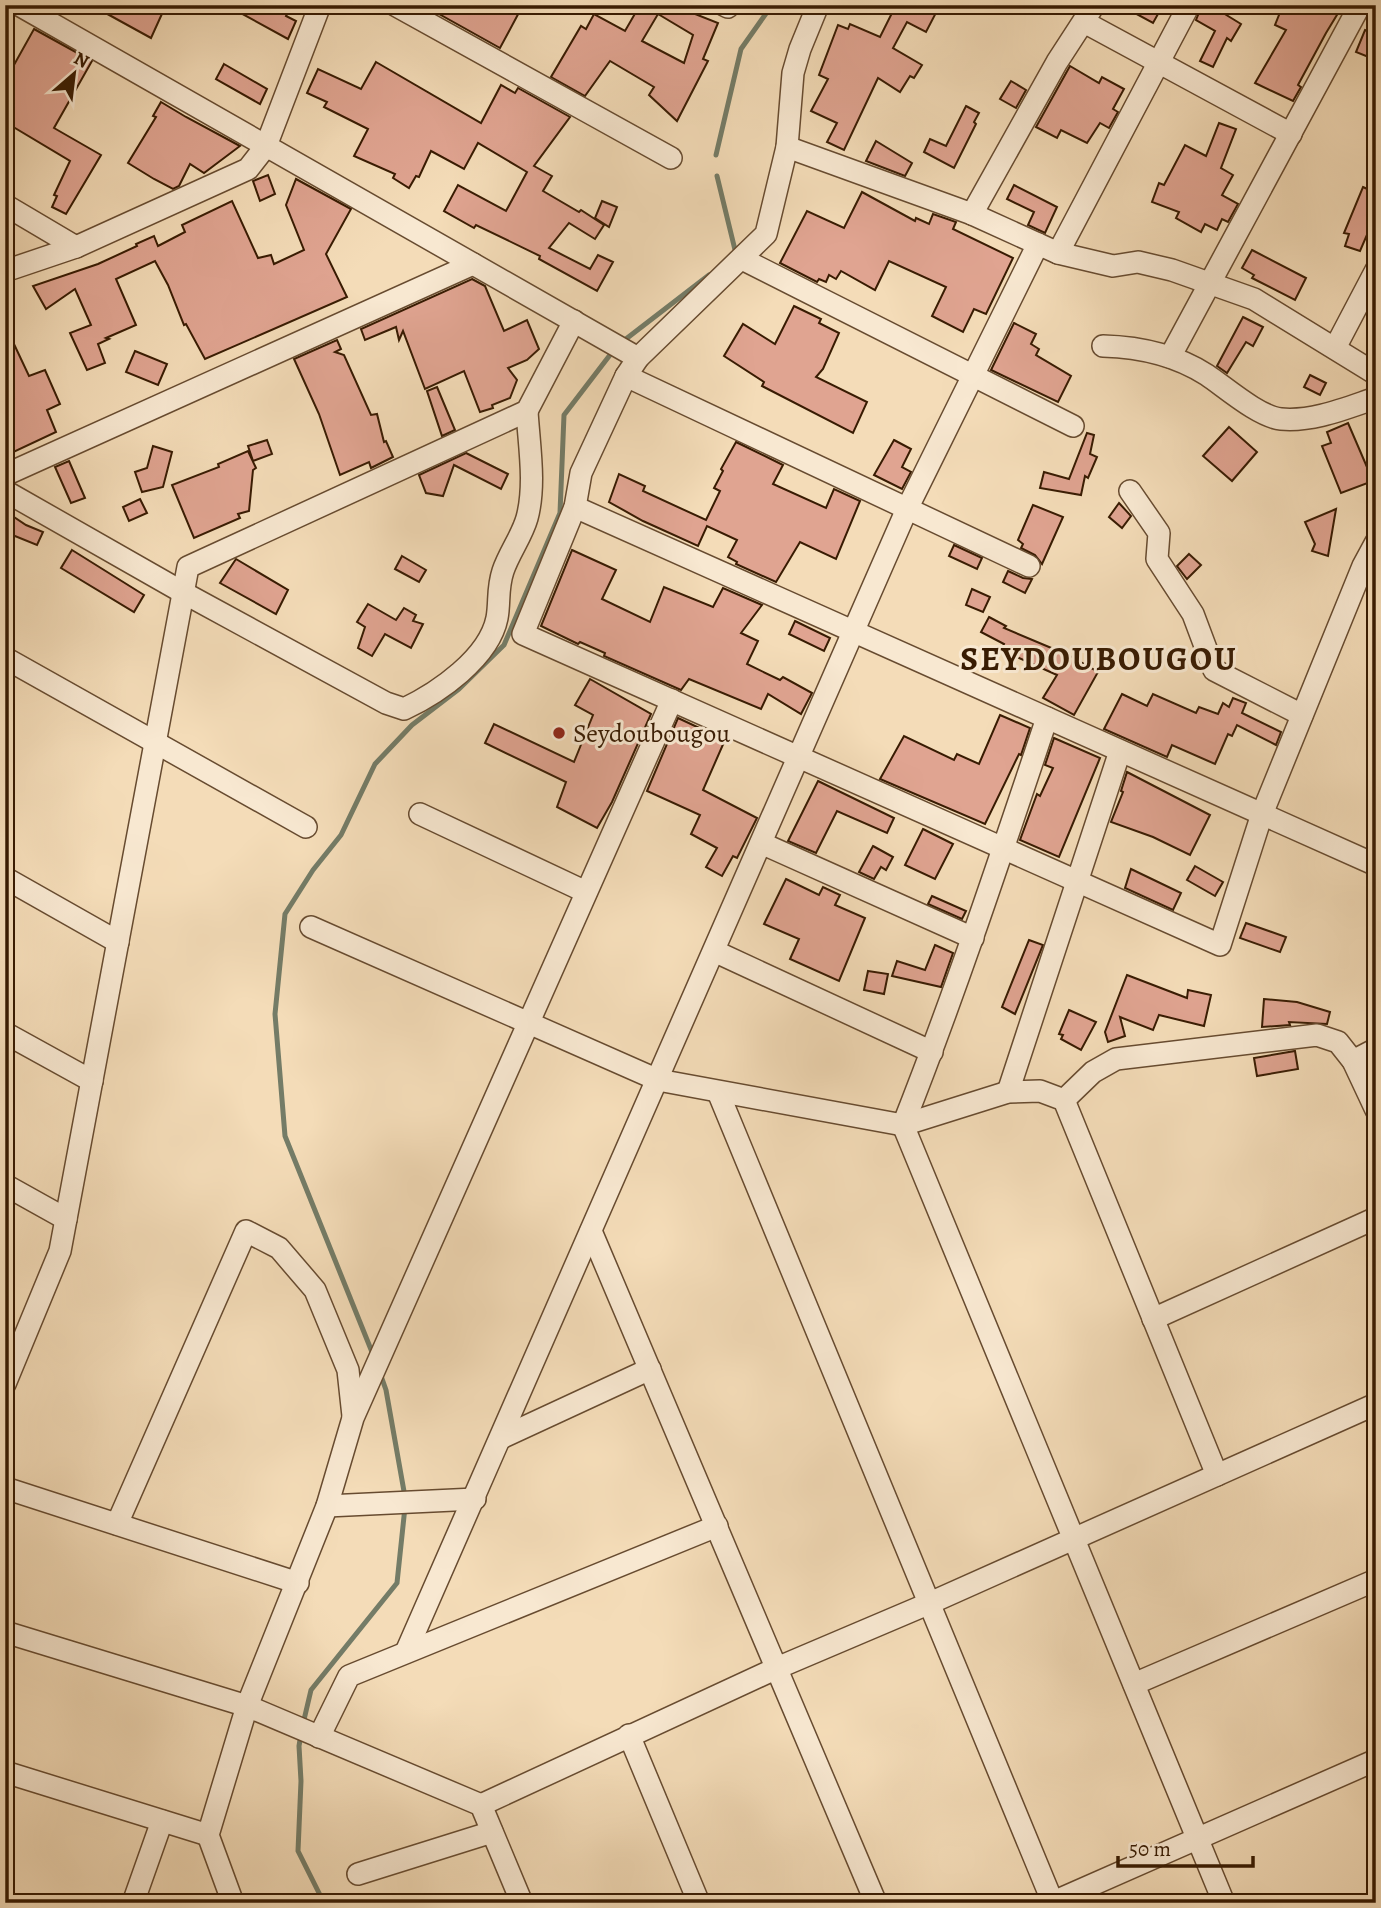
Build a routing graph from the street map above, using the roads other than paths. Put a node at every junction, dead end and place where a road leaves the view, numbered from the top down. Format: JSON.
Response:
{"nodes":[{"id":1,"x":19,"y":5,"type":"edge"},
{"id":2,"x":320,"y":5,"type":"edge"},
{"id":3,"x":395,"y":5,"type":"edge"},
{"id":4,"x":818,"y":5,"type":"edge"},
{"id":5,"x":1189,"y":5,"type":"edge"},
{"id":6,"x":1360,"y":5,"type":"edge"},
{"id":7,"x":1089,"y":14,"type":"edge"},
{"id":8,"x":1159,"y":63,"type":"junction"},
{"id":9,"x":1291,"y":134,"type":"junction"},
{"id":10,"x":266,"y":146,"type":"junction"},
{"id":11,"x":787,"y":147,"type":"junction"},
{"id":12,"x":671,"y":158,"type":"dead end"},
{"id":13,"x":5,"y":205,"type":"edge"},
{"id":14,"x":972,"y":214,"type":"junction"},
{"id":15,"x":1038,"y":244,"type":"junction"},
{"id":16,"x":76,"y":247,"type":"junction"},
{"id":17,"x":1058,"y":253,"type":"junction"},
{"id":18,"x":742,"y":259,"type":"junction"},
{"id":19,"x":473,"y":264,"type":"junction"},
{"id":20,"x":1376,"y":270,"type":"edge"},
{"id":21,"x":5,"y":271,"type":"edge"},
{"id":22,"x":1210,"y":284,"type":"junction"},
{"id":23,"x":574,"y":321,"type":"junction"},
{"id":24,"x":1103,"y":346,"type":"dead end"},
{"id":25,"x":1335,"y":348,"type":"junction"},
{"id":26,"x":1170,"y":357,"type":"junction"},
{"id":27,"x":638,"y":358,"type":"junction"},
{"id":28,"x":1376,"y":374,"type":"edge"},
{"id":29,"x":626,"y":376,"type":"junction"},
{"id":30,"x":973,"y":376,"type":"junction"},
{"id":31,"x":1376,"y":398,"type":"edge"},
{"id":32,"x":527,"y":411,"type":"junction"},
{"id":33,"x":1073,"y":426,"type":"dead end"},
{"id":34,"x":5,"y":475,"type":"edge"},
{"id":35,"x":5,"y":491,"type":"edge"},
{"id":36,"x":1130,"y":491,"type":"dead end"},
{"id":37,"x":575,"y":508,"type":"junction"},
{"id":38,"x":907,"y":509,"type":"junction"},
{"id":39,"x":1375,"y":545,"type":"edge"},
{"id":40,"x":1030,"y":566,"type":"dead end"},
{"id":41,"x":184,"y":593,"type":"junction"},
{"id":42,"x":853,"y":632,"type":"junction"},
{"id":43,"x":8,"y":667,"type":"edge"},
{"id":44,"x":672,"y":700,"type":"junction"},
{"id":45,"x":1302,"y":715,"type":"junction"},
{"id":46,"x":1047,"y":718,"type":"junction"},
{"id":47,"x":155,"y":743,"type":"junction"},
{"id":48,"x":1120,"y":751,"type":"junction"},
{"id":49,"x":799,"y":757,"type":"junction"},
{"id":50,"x":420,"y":814,"type":"dead end"},
{"id":51,"x":1262,"y":814,"type":"junction"},
{"id":52,"x":306,"y":827,"type":"dead end"},
{"id":53,"x":761,"y":842,"type":"junction"},
{"id":54,"x":1003,"y":848,"type":"junction"},
{"id":55,"x":1376,"y":865,"type":"edge"},
{"id":56,"x":5,"y":878,"type":"edge"},
{"id":57,"x":1076,"y":881,"type":"junction"},
{"id":58,"x":586,"y":892,"type":"junction"},
{"id":59,"x":311,"y":927,"type":"dead end"},
{"id":60,"x":973,"y":938,"type":"junction"},
{"id":61,"x":118,"y":942,"type":"junction"},
{"id":62,"x":714,"y":951,"type":"junction"},
{"id":63,"x":528,"y":1023,"type":"junction"},
{"id":64,"x":5,"y":1033,"type":"edge"},
{"id":65,"x":1376,"y":1049,"type":"edge"},
{"id":66,"x":932,"y":1052,"type":"junction"},
{"id":67,"x":1353,"y":1061,"type":"junction"},
{"id":68,"x":658,"y":1080,"type":"junction"},
{"id":69,"x":92,"y":1081,"type":"junction"},
{"id":70,"x":718,"y":1092,"type":"junction"},
{"id":71,"x":1008,"y":1092,"type":"junction"},
{"id":72,"x":1064,"y":1100,"type":"junction"},
{"id":73,"x":1376,"y":1110,"type":"edge"},
{"id":74,"x":903,"y":1125,"type":"junction"},
{"id":75,"x":5,"y":1185,"type":"edge"},
{"id":76,"x":1376,"y":1218,"type":"edge"},
{"id":77,"x":66,"y":1219,"type":"junction"},
{"id":78,"x":592,"y":1231,"type":"junction"},
{"id":79,"x":1153,"y":1318,"type":"junction"},
{"id":80,"x":13,"y":1345,"type":"edge"},
{"id":81,"x":650,"y":1369,"type":"junction"},
{"id":82,"x":5,"y":1384,"type":"edge"},
{"id":83,"x":1376,"y":1404,"type":"edge"},
{"id":84,"x":353,"y":1418,"type":"junction"},
{"id":85,"x":501,"y":1438,"type":"junction"},
{"id":86,"x":1217,"y":1475,"type":"junction"},
{"id":87,"x":5,"y":1488,"type":"edge"},
{"id":88,"x":475,"y":1499,"type":"junction"},
{"id":89,"x":327,"y":1506,"type":"junction"},
{"id":90,"x":117,"y":1524,"type":"junction"},
{"id":91,"x":717,"y":1525,"type":"junction"},
{"id":92,"x":1074,"y":1539,"type":"junction"},
{"id":93,"x":1376,"y":1580,"type":"edge"},
{"id":94,"x":298,"y":1583,"type":"junction"},
{"id":95,"x":930,"y":1603,"type":"junction"},
{"id":96,"x":5,"y":1632,"type":"edge"},
{"id":97,"x":406,"y":1652,"type":"junction"},
{"id":98,"x":777,"y":1668,"type":"junction"},
{"id":99,"x":1134,"y":1685,"type":"junction"},
{"id":100,"x":247,"y":1706,"type":"junction"},
{"id":101,"x":629,"y":1735,"type":"junction"},
{"id":102,"x":319,"y":1737,"type":"junction"},
{"id":103,"x":1376,"y":1760,"type":"edge"},
{"id":104,"x":5,"y":1772,"type":"edge"},
{"id":105,"x":481,"y":1805,"type":"junction"},
{"id":106,"x":162,"y":1821,"type":"junction"},
{"id":107,"x":492,"y":1832,"type":"junction"},
{"id":108,"x":208,"y":1835,"type":"junction"},
{"id":109,"x":1198,"y":1839,"type":"junction"},
{"id":110,"x":358,"y":1874,"type":"dead end"},
{"id":111,"x":133,"y":1903,"type":"edge"},
{"id":112,"x":233,"y":1903,"type":"edge"},
{"id":113,"x":522,"y":1903,"type":"edge"},
{"id":114,"x":699,"y":1903,"type":"edge"},
{"id":115,"x":876,"y":1903,"type":"edge"},
{"id":116,"x":1052,"y":1903,"type":"edge"},
{"id":117,"x":1224,"y":1903,"type":"edge"}],
"edges":[{"from":1,"to":10,"type":"street"},
{"from":2,"to":10,"type":"street"},
{"from":3,"to":12,"type":"street"},
{"from":4,"to":11,"type":"street"},
{"from":5,"to":8,"type":"street"},
{"from":6,"to":9,"type":"street"},
{"from":7,"to":8,"type":"street"},
{"from":7,"to":14,"type":"street"},
{"from":8,"to":9,"type":"street"},
{"from":8,"to":17,"type":"street"},
{"from":9,"to":22,"type":"street"},
{"from":10,"to":16,"type":"street"},
{"from":10,"to":19,"type":"street"},
{"from":11,"to":14,"type":"street"},
{"from":11,"to":18,"type":"street"},
{"from":13,"to":16,"type":"street"},
{"from":14,"to":15,"type":"street"},
{"from":15,"to":17,"type":"street"},
{"from":15,"to":30,"type":"street"},
{"from":16,"to":21,"type":"street"},
{"from":17,"to":22,"type":"street"},
{"from":18,"to":27,"type":"street"},
{"from":18,"to":30,"type":"street"},
{"from":19,"to":23,"type":"street"},
{"from":19,"to":34,"type":"street"},
{"from":20,"to":25,"type":"street"},
{"from":22,"to":25,"type":"street"},
{"from":22,"to":26,"type":"street"},
{"from":23,"to":27,"type":"street"},
{"from":23,"to":32,"type":"street"},
{"from":24,"to":26,"type":"street"},
{"from":25,"to":28,"type":"street"},
{"from":26,"to":31,"type":"street"},
{"from":27,"to":29,"type":"street"},
{"from":29,"to":37,"type":"street"},
{"from":29,"to":38,"type":"street"},
{"from":30,"to":33,"type":"street"},
{"from":30,"to":38,"type":"street"},
{"from":32,"to":41,"type":"street"},
{"from":32,"to":41,"type":"street"},
{"from":35,"to":41,"type":"street"},
{"from":36,"to":45,"type":"street"},
{"from":37,"to":42,"type":"street"},
{"from":37,"to":44,"type":"street"},
{"from":38,"to":40,"type":"street"},
{"from":38,"to":42,"type":"street"},
{"from":39,"to":45,"type":"street"},
{"from":41,"to":47,"type":"street"},
{"from":42,"to":46,"type":"street"},
{"from":42,"to":49,"type":"street"},
{"from":43,"to":47,"type":"street"},
{"from":44,"to":49,"type":"street"},
{"from":44,"to":58,"type":"street"},
{"from":45,"to":51,"type":"street"},
{"from":46,"to":48,"type":"street"},
{"from":46,"to":54,"type":"street"},
{"from":47,"to":52,"type":"street"},
{"from":47,"to":61,"type":"street"},
{"from":48,"to":51,"type":"street"},
{"from":48,"to":57,"type":"street"},
{"from":49,"to":53,"type":"street"},
{"from":49,"to":54,"type":"street"},
{"from":50,"to":58,"type":"street"},
{"from":51,"to":55,"type":"street"},
{"from":51,"to":57,"type":"street"},
{"from":53,"to":60,"type":"street"},
{"from":53,"to":62,"type":"street"},
{"from":54,"to":57,"type":"street"},
{"from":54,"to":60,"type":"street"},
{"from":56,"to":61,"type":"street"},
{"from":57,"to":71,"type":"street"},
{"from":58,"to":63,"type":"street"},
{"from":59,"to":63,"type":"street"},
{"from":60,"to":66,"type":"street"},
{"from":61,"to":69,"type":"street"},
{"from":62,"to":66,"type":"street"},
{"from":62,"to":68,"type":"street"},
{"from":63,"to":68,"type":"street"},
{"from":63,"to":84,"type":"street"},
{"from":64,"to":69,"type":"street"},
{"from":65,"to":67,"type":"street"},
{"from":66,"to":74,"type":"street"},
{"from":67,"to":72,"type":"street"},
{"from":67,"to":73,"type":"street"},
{"from":68,"to":70,"type":"street"},
{"from":68,"to":78,"type":"street"},
{"from":69,"to":77,"type":"street"},
{"from":70,"to":74,"type":"street"},
{"from":70,"to":95,"type":"street"},
{"from":71,"to":72,"type":"street"},
{"from":71,"to":74,"type":"street"},
{"from":72,"to":79,"type":"street"},
{"from":74,"to":92,"type":"street"},
{"from":75,"to":77,"type":"street"},
{"from":76,"to":79,"type":"street"},
{"from":77,"to":80,"type":"street"},
{"from":78,"to":81,"type":"street"},
{"from":78,"to":85,"type":"street"},
{"from":79,"to":86,"type":"street"},
{"from":80,"to":82,"type":"street"},
{"from":81,"to":85,"type":"street"},
{"from":81,"to":91,"type":"street"},
{"from":83,"to":86,"type":"street"},
{"from":84,"to":89,"type":"street"},
{"from":84,"to":90,"type":"street"},
{"from":85,"to":88,"type":"street"},
{"from":86,"to":92,"type":"street"},
{"from":87,"to":90,"type":"street"},
{"from":88,"to":89,"type":"street"},
{"from":88,"to":97,"type":"street"},
{"from":89,"to":94,"type":"street"},
{"from":90,"to":94,"type":"street"},
{"from":91,"to":97,"type":"street"},
{"from":91,"to":98,"type":"street"},
{"from":92,"to":95,"type":"street"},
{"from":92,"to":99,"type":"street"},
{"from":93,"to":99,"type":"street"},
{"from":94,"to":100,"type":"street"},
{"from":95,"to":98,"type":"street"},
{"from":95,"to":116,"type":"street"},
{"from":96,"to":100,"type":"street"},
{"from":97,"to":102,"type":"street"},
{"from":98,"to":101,"type":"street"},
{"from":98,"to":115,"type":"street"},
{"from":99,"to":109,"type":"street"},
{"from":100,"to":102,"type":"street"},
{"from":100,"to":108,"type":"street"},
{"from":101,"to":105,"type":"street"},
{"from":101,"to":114,"type":"street"},
{"from":102,"to":105,"type":"street"},
{"from":103,"to":109,"type":"street"},
{"from":104,"to":106,"type":"street"},
{"from":105,"to":107,"type":"street"},
{"from":106,"to":108,"type":"street"},
{"from":106,"to":111,"type":"street"},
{"from":107,"to":110,"type":"street"},
{"from":107,"to":113,"type":"street"},
{"from":108,"to":112,"type":"street"},
{"from":109,"to":116,"type":"street"},
{"from":109,"to":117,"type":"street"}]}
